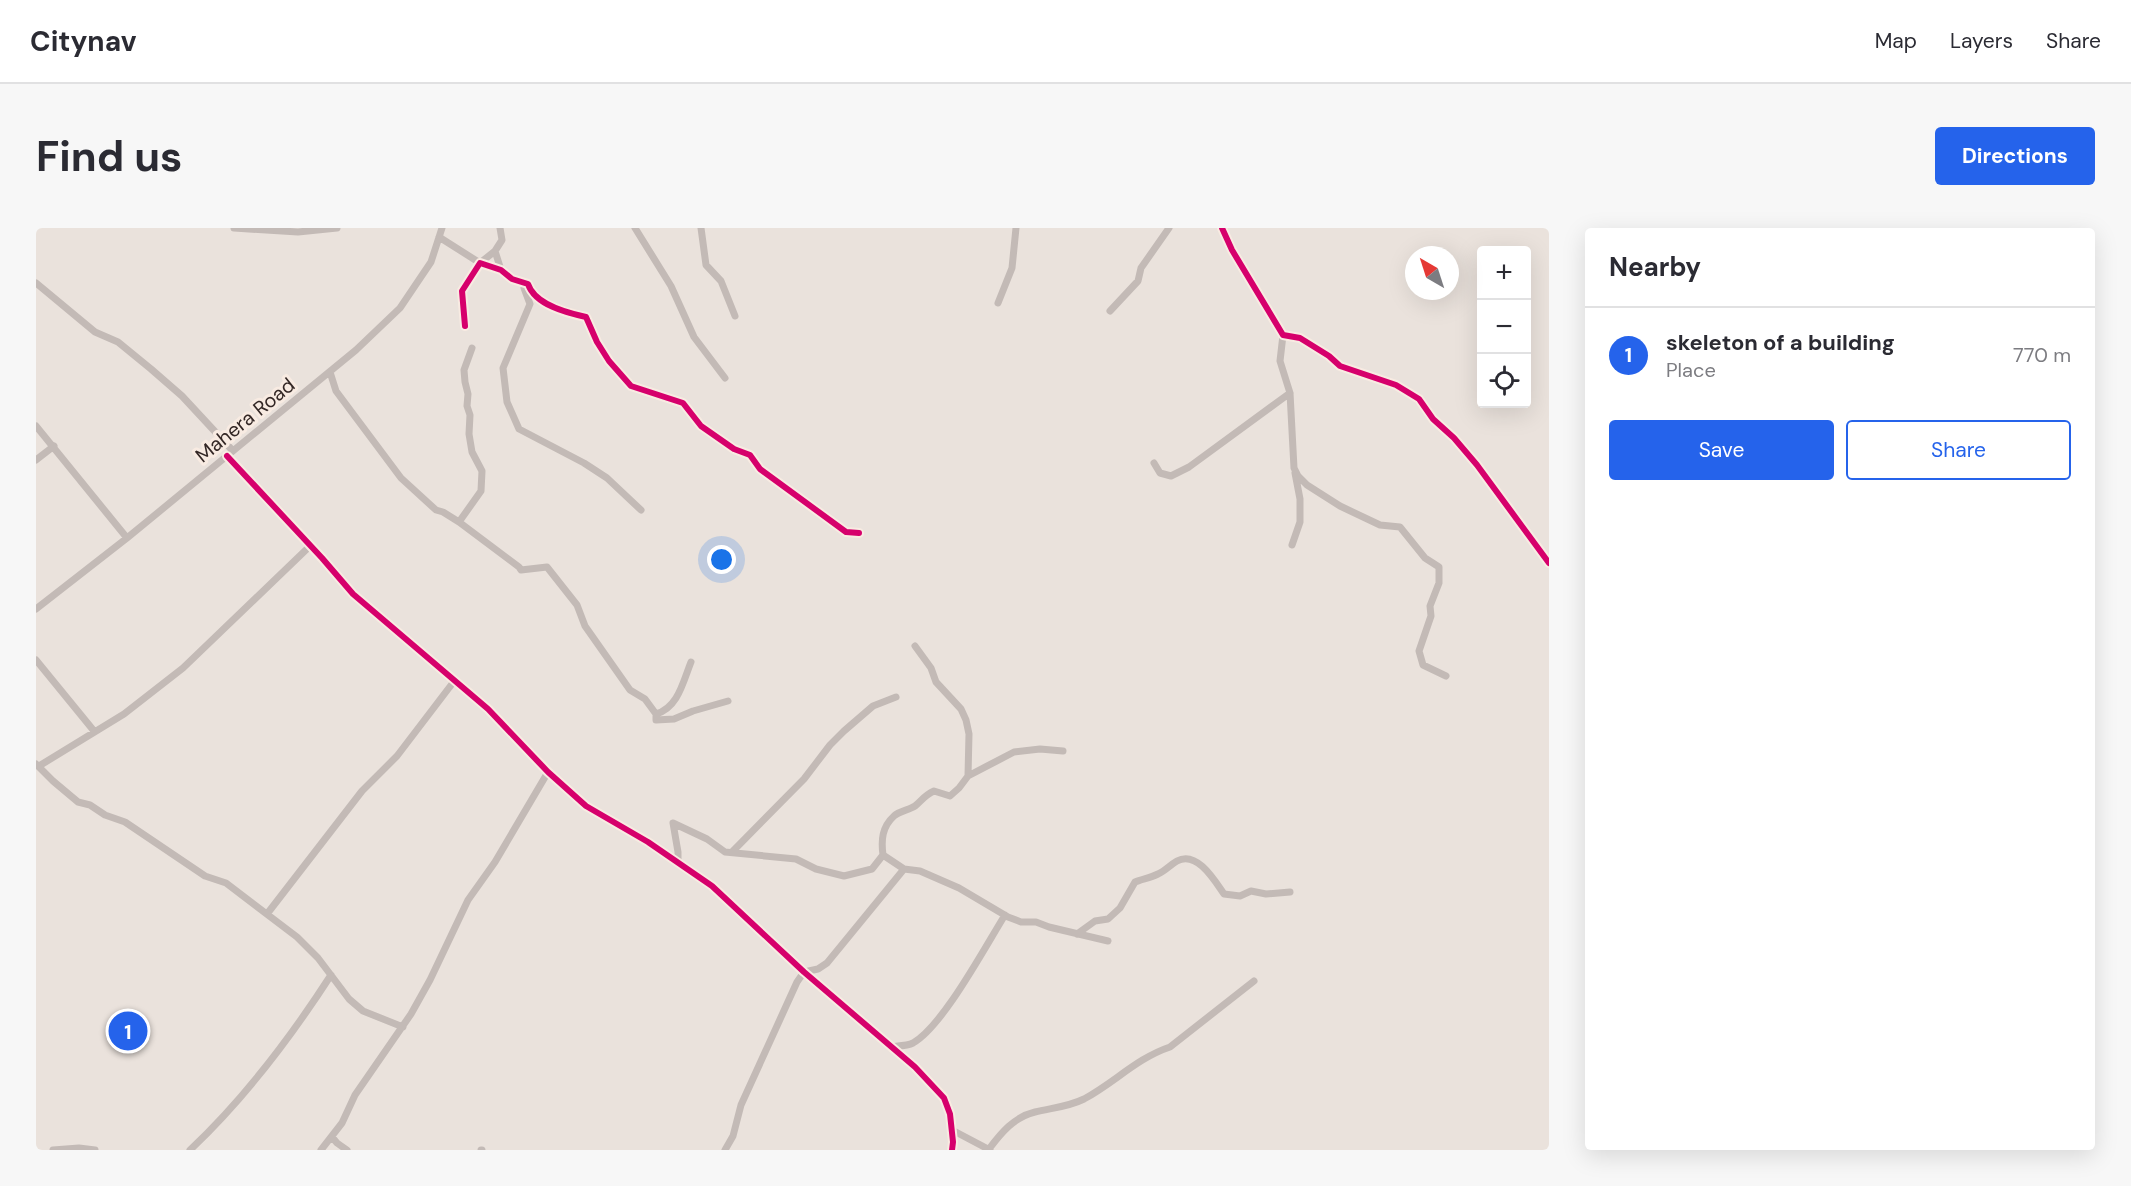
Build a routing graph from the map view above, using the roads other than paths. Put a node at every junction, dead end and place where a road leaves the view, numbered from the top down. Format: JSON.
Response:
{"nodes":[{"id":1,"x":234,"y":228,"type":"edge"},
{"id":2,"x":337,"y":228,"type":"edge"},
{"id":3,"x":442,"y":228,"type":"edge"},
{"id":4,"x":500,"y":228,"type":"edge"},
{"id":5,"x":635,"y":228,"type":"edge"},
{"id":6,"x":701,"y":228,"type":"edge"},
{"id":7,"x":1016,"y":228,"type":"edge"},
{"id":8,"x":1169,"y":228,"type":"edge"},
{"id":9,"x":1222,"y":228,"type":"edge"},
{"id":10,"x":439,"y":237,"type":"junction"},
{"id":11,"x":495,"y":251,"type":"junction"},
{"id":12,"x":480,"y":263,"type":"junction"},
{"id":13,"x":501,"y":270,"type":"junction"},
{"id":14,"x":512,"y":279,"type":"junction"},
{"id":15,"x":36,"y":283,"type":"edge"},
{"id":16,"x":999,"y":303,"type":"dead end"},
{"id":17,"x":1110,"y":311,"type":"dead end"},
{"id":18,"x":735,"y":316,"type":"dead end"},
{"id":19,"x":465,"y":326,"type":"dead end"},
{"id":20,"x":1283,"y":335,"type":"junction"},
{"id":21,"x":472,"y":348,"type":"dead end"},
{"id":22,"x":330,"y":372,"type":"junction"},
{"id":23,"x":725,"y":378,"type":"dead end"},
{"id":24,"x":1290,"y":393,"type":"junction"},
{"id":25,"x":36,"y":426,"type":"edge"},
{"id":26,"x":54,"y":446,"type":"junction"},
{"id":27,"x":230,"y":454,"type":"junction"},
{"id":28,"x":36,"y":460,"type":"edge"},
{"id":29,"x":1154,"y":463,"type":"dead end"},
{"id":30,"x":1294,"y":468,"type":"junction"},
{"id":31,"x":640,"y":510,"type":"dead end"},
{"id":32,"x":459,"y":522,"type":"junction"},
{"id":33,"x":859,"y":533,"type":"dead end"},
{"id":34,"x":127,"y":538,"type":"junction"},
{"id":35,"x":1292,"y":544,"type":"dead end"},
{"id":36,"x":310,"y":546,"type":"junction"},
{"id":37,"x":1549,"y":563,"type":"edge"},
{"id":38,"x":36,"y":609,"type":"edge"},
{"id":39,"x":915,"y":646,"type":"dead end"},
{"id":40,"x":36,"y":660,"type":"edge"},
{"id":41,"x":691,"y":662,"type":"dead end"},
{"id":42,"x":1446,"y":676,"type":"dead end"},
{"id":43,"x":455,"y":680,"type":"junction"},
{"id":44,"x":896,"y":697,"type":"dead end"},
{"id":45,"x":728,"y":701,"type":"dead end"},
{"id":46,"x":656,"y":714,"type":"junction"},
{"id":47,"x":94,"y":731,"type":"junction"},
{"id":48,"x":1063,"y":750,"type":"dead end"},
{"id":49,"x":37,"y":765,"type":"edge"},
{"id":50,"x":548,"y":772,"type":"junction"},
{"id":51,"x":968,"y":776,"type":"junction"},
{"id":52,"x":732,"y":852,"type":"junction"},
{"id":53,"x":883,"y":855,"type":"junction"},
{"id":54,"x":678,"y":863,"type":"junction"},
{"id":55,"x":904,"y":869,"type":"junction"},
{"id":56,"x":1290,"y":892,"type":"dead end"},
{"id":57,"x":267,"y":914,"type":"junction"},
{"id":58,"x":1005,"y":915,"type":"junction"},
{"id":59,"x":1077,"y":934,"type":"junction"},
{"id":60,"x":1108,"y":941,"type":"dead end"},
{"id":61,"x":804,"y":972,"type":"junction"},
{"id":62,"x":331,"y":975,"type":"junction"},
{"id":63,"x":1254,"y":981,"type":"dead end"},
{"id":64,"x":403,"y":1027,"type":"junction"},
{"id":65,"x":890,"y":1047,"type":"junction"},
{"id":66,"x":952,"y":1130,"type":"junction"},
{"id":67,"x":332,"y":1137,"type":"junction"},
{"id":68,"x":53,"y":1150,"type":"edge"},
{"id":69,"x":95,"y":1150,"type":"edge"},
{"id":70,"x":190,"y":1150,"type":"edge"},
{"id":71,"x":321,"y":1150,"type":"edge"},
{"id":72,"x":347,"y":1150,"type":"edge"},
{"id":73,"x":725,"y":1150,"type":"edge"},
{"id":74,"x":952,"y":1150,"type":"edge"},
{"id":75,"x":990,"y":1150,"type":"edge"}],
"edges":[{"from":1,"to":2,"type":"street"},
{"from":3,"to":10,"type":"street","name":"Mahera Road"},
{"from":4,"to":11,"type":"street"},
{"from":5,"to":23,"type":"street"},
{"from":6,"to":18,"type":"street"},
{"from":7,"to":16,"type":"street"},
{"from":8,"to":17,"type":"street"},
{"from":9,"to":20,"type":"street"},
{"from":10,"to":12,"type":"street"},
{"from":10,"to":22,"type":"street","name":"Mahera Road"},
{"from":11,"to":12,"type":"street"},
{"from":11,"to":13,"type":"street"},
{"from":12,"to":13,"type":"street"},
{"from":12,"to":19,"type":"street"},
{"from":13,"to":14,"type":"street"},
{"from":14,"to":31,"type":"street"},
{"from":14,"to":33,"type":"street"},
{"from":15,"to":27,"type":"street"},
{"from":20,"to":24,"type":"street"},
{"from":20,"to":37,"type":"street"},
{"from":21,"to":32,"type":"street"},
{"from":22,"to":27,"type":"street","name":"Mahera Road"},
{"from":22,"to":32,"type":"street"},
{"from":24,"to":29,"type":"street"},
{"from":24,"to":30,"type":"street"},
{"from":25,"to":26,"type":"street"},
{"from":26,"to":28,"type":"street"},
{"from":26,"to":34,"type":"street"},
{"from":27,"to":34,"type":"street","name":"Mahera Road"},
{"from":27,"to":36,"type":"street"},
{"from":30,"to":35,"type":"street"},
{"from":30,"to":42,"type":"street"},
{"from":32,"to":46,"type":"street"},
{"from":34,"to":38,"type":"street","name":"Mahera Road"},
{"from":36,"to":43,"type":"street"},
{"from":36,"to":47,"type":"street"},
{"from":39,"to":51,"type":"street"},
{"from":40,"to":47,"type":"street"},
{"from":41,"to":46,"type":"street"},
{"from":43,"to":50,"type":"street"},
{"from":43,"to":57,"type":"street"},
{"from":44,"to":52,"type":"street"},
{"from":45,"to":46,"type":"street"},
{"from":47,"to":49,"type":"street"},
{"from":48,"to":51,"type":"street"},
{"from":49,"to":57,"type":"street"},
{"from":50,"to":54,"type":"street"},
{"from":50,"to":64,"type":"street"},
{"from":51,"to":53,"type":"street"},
{"from":52,"to":53,"type":"street"},
{"from":52,"to":54,"type":"street"},
{"from":53,"to":55,"type":"street"},
{"from":54,"to":61,"type":"street"},
{"from":55,"to":58,"type":"street"},
{"from":55,"to":61,"type":"street"},
{"from":56,"to":59,"type":"street"},
{"from":57,"to":62,"type":"street"},
{"from":58,"to":59,"type":"street"},
{"from":58,"to":65,"type":"street"},
{"from":59,"to":60,"type":"street"},
{"from":61,"to":65,"type":"street"},
{"from":61,"to":73,"type":"street"},
{"from":62,"to":64,"type":"street"},
{"from":62,"to":70,"type":"street"},
{"from":63,"to":75,"type":"street"},
{"from":64,"to":67,"type":"street"},
{"from":65,"to":66,"type":"street"},
{"from":66,"to":74,"type":"street"},
{"from":66,"to":75,"type":"street"},
{"from":67,"to":71,"type":"street"},
{"from":67,"to":72,"type":"street"},
{"from":68,"to":69,"type":"street"}]}
